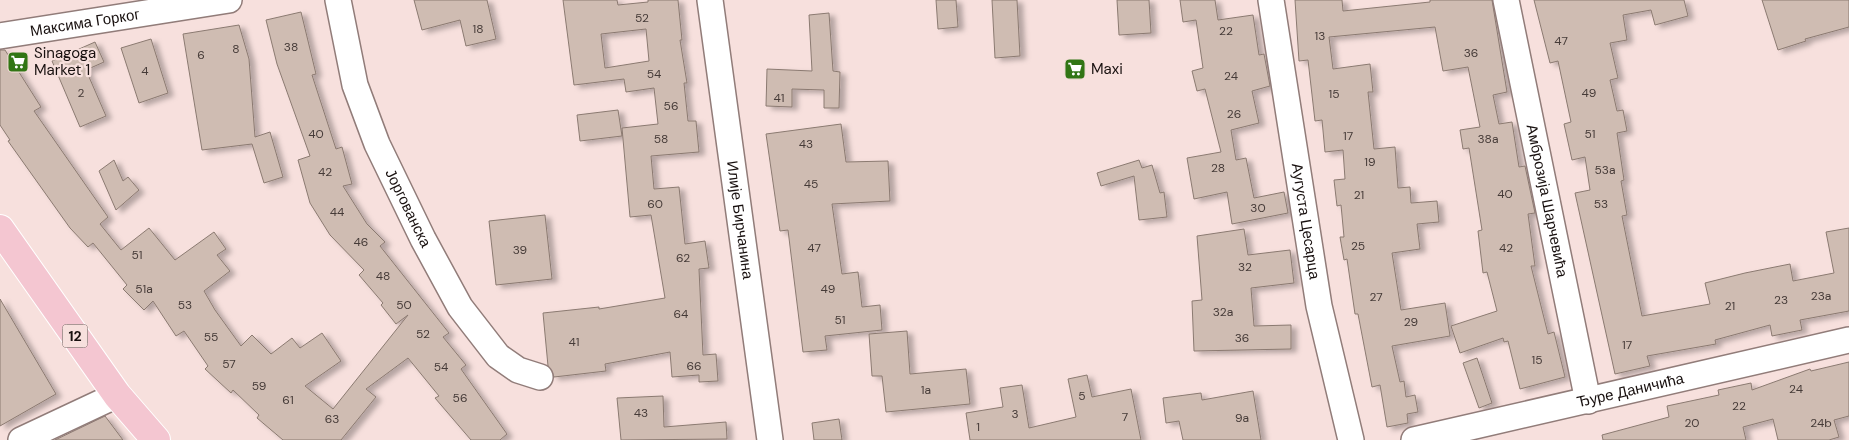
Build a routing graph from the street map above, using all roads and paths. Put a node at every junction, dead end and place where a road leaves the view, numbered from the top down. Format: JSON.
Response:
{"nodes":[{"id":1,"x":229,"y":0,"type":"edge"},
{"id":2,"x":338,"y":0,"type":"edge"},
{"id":3,"x":710,"y":0,"type":"edge"},
{"id":4,"x":1271,"y":0,"type":"edge"},
{"id":5,"x":1506,"y":0,"type":"edge"},
{"id":6,"x":0,"y":36,"type":"edge"},
{"id":7,"x":0,"y":229,"type":"edge"},
{"id":8,"x":1849,"y":340,"type":"edge"},
{"id":9,"x":540,"y":377,"type":"dead end"},
{"id":10,"x":117,"y":396,"type":"junction"},
{"id":11,"x":1588,"y":401,"type":"junction"},
{"id":12,"x":21,"y":440,"type":"edge"},
{"id":13,"x":156,"y":440,"type":"edge"},
{"id":14,"x":770,"y":440,"type":"edge"},
{"id":15,"x":1351,"y":440,"type":"edge"},
{"id":16,"x":1414,"y":440,"type":"edge"}],
"edges":[{"from":1,"to":6,"type":"street","name":"Максима Горког"},
{"from":2,"to":9,"type":"street","name":"Јоргованска"},
{"from":3,"to":14,"type":"street","name":"Илије Бирчанина"},
{"from":4,"to":15,"type":"street","name":"Аугуста Цесарца"},
{"from":5,"to":11,"type":"street","name":"Амброзија Шарчевића"},
{"from":7,"to":10,"type":"main road","number":"12"},
{"from":8,"to":11,"type":"street","name":"Ђуре Даничића"},
{"from":10,"to":12,"type":"street"},
{"from":10,"to":13,"type":"main road","number":"12"},
{"from":11,"to":16,"type":"street","name":"Ђуре Даничића"}]}
